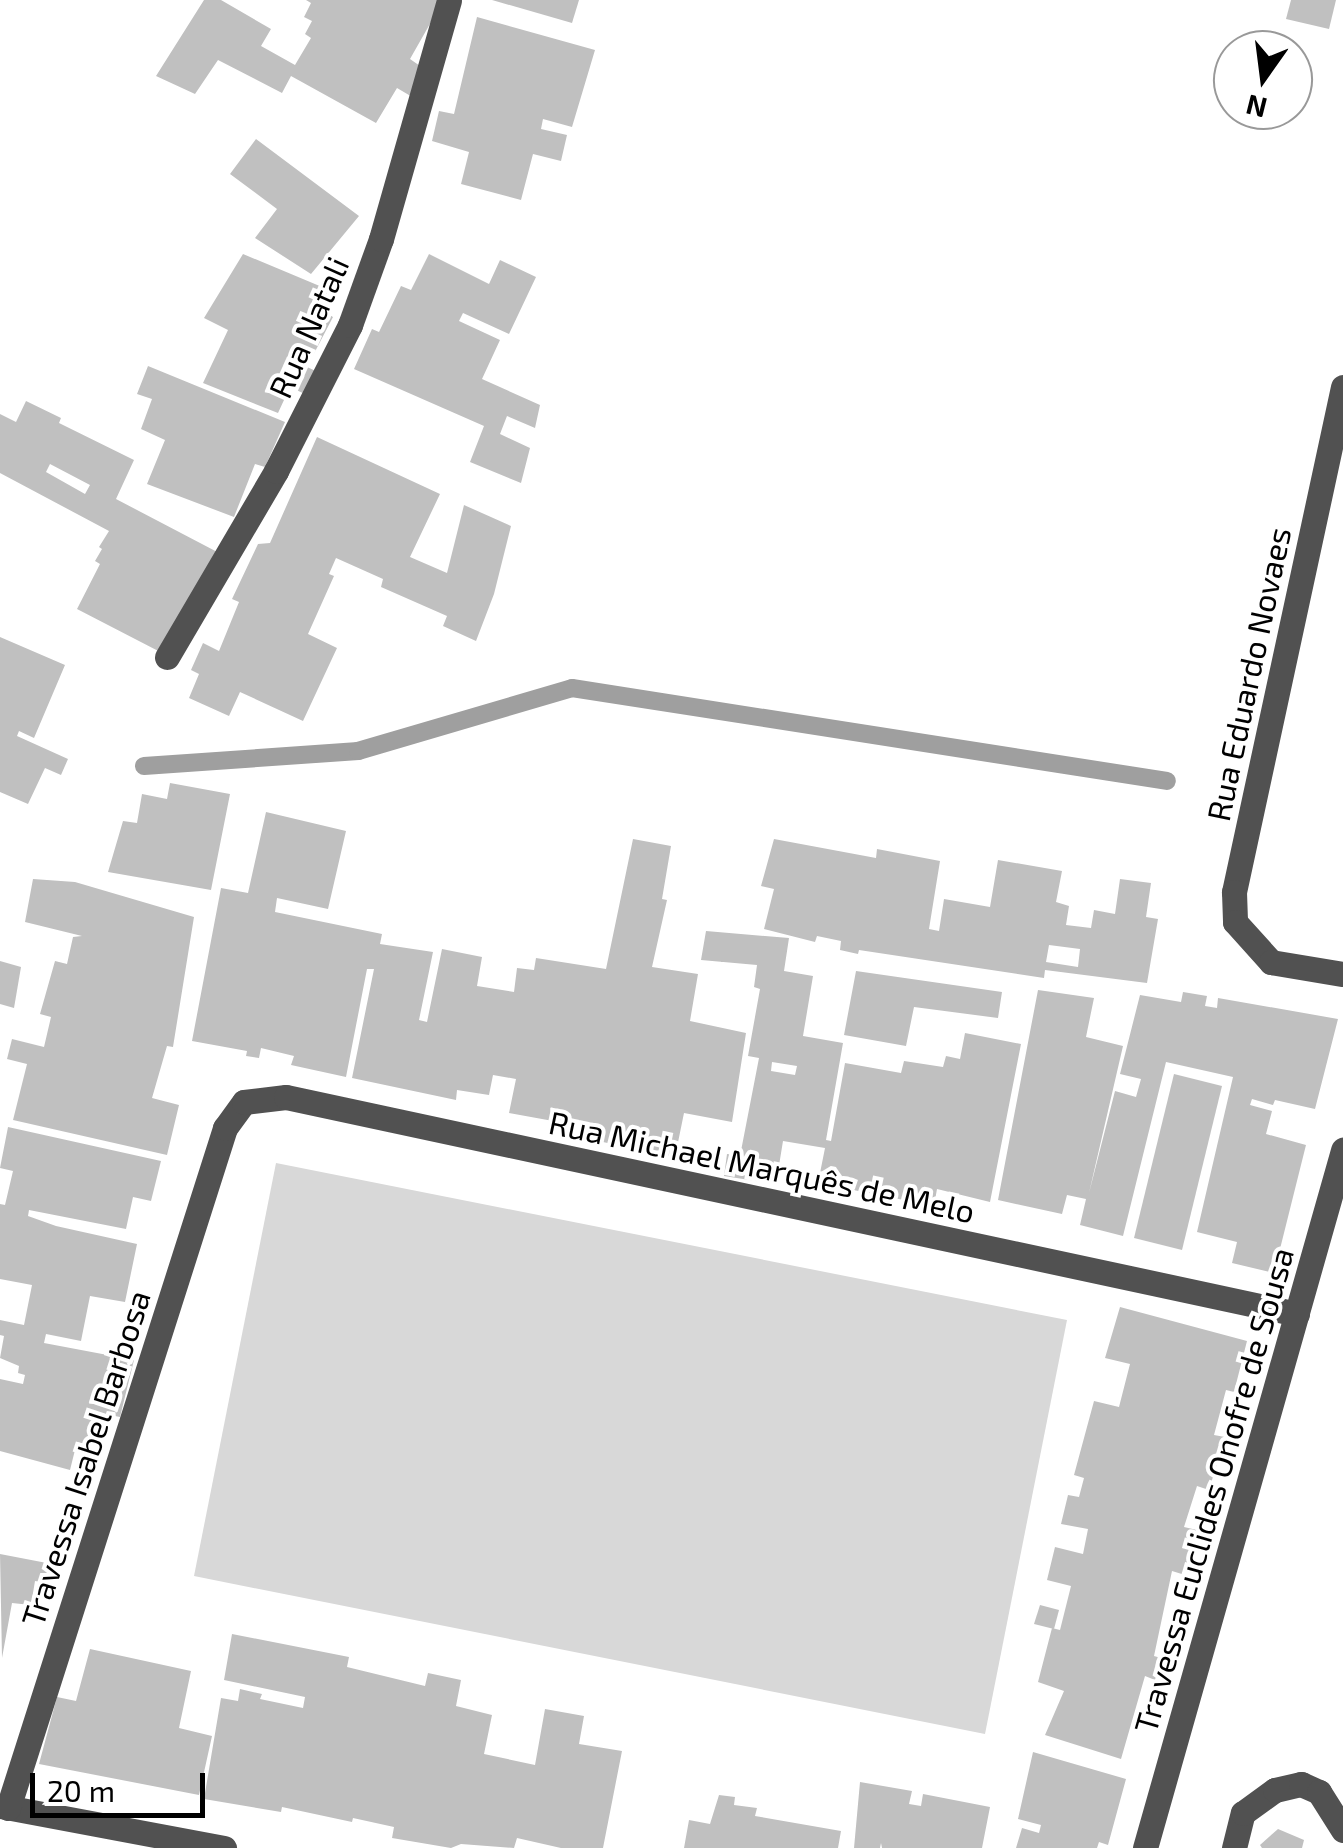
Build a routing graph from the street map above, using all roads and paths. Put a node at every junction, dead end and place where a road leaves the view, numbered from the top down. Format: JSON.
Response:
{"nodes":[{"id":1,"x":449,"y":0,"type":"edge"},
{"id":2,"x":1343,"y":387,"type":"edge"},
{"id":3,"x":167,"y":657,"type":"dead end"},
{"id":4,"x":1343,"y":974,"type":"edge"},
{"id":5,"x":225,"y":1128,"type":"joint"},
{"id":6,"x":1343,"y":1150,"type":"edge"},
{"id":7,"x":1297,"y":1314,"type":"junction"},
{"id":8,"x":4,"y":1807,"type":"edge"},
{"id":9,"x":1343,"y":1830,"type":"edge"},
{"id":10,"x":224,"y":1848,"type":"edge"},
{"id":11,"x":1145,"y":1848,"type":"edge"},
{"id":12,"x":1234,"y":1848,"type":"edge"}],
"edges":[{"from":1,"to":3,"type":"street","name":"Rua Natali"},
{"from":2,"to":4,"type":"street","name":"Rua Eduardo Novaes"},
{"from":5,"to":7,"type":"street","name":"Rua Michael Marquês de Melo"},
{"from":5,"to":8,"type":"street","name":"Travessa Isabel Barbosa"},
{"from":6,"to":7,"type":"street","name":"Travessa Euclides Onofre de Sousa"},
{"from":7,"to":11,"type":"street","name":"Travessa Euclides Onofre de Sousa"},
{"from":8,"to":10,"type":"street"},
{"from":9,"to":12,"type":"street"}]}
